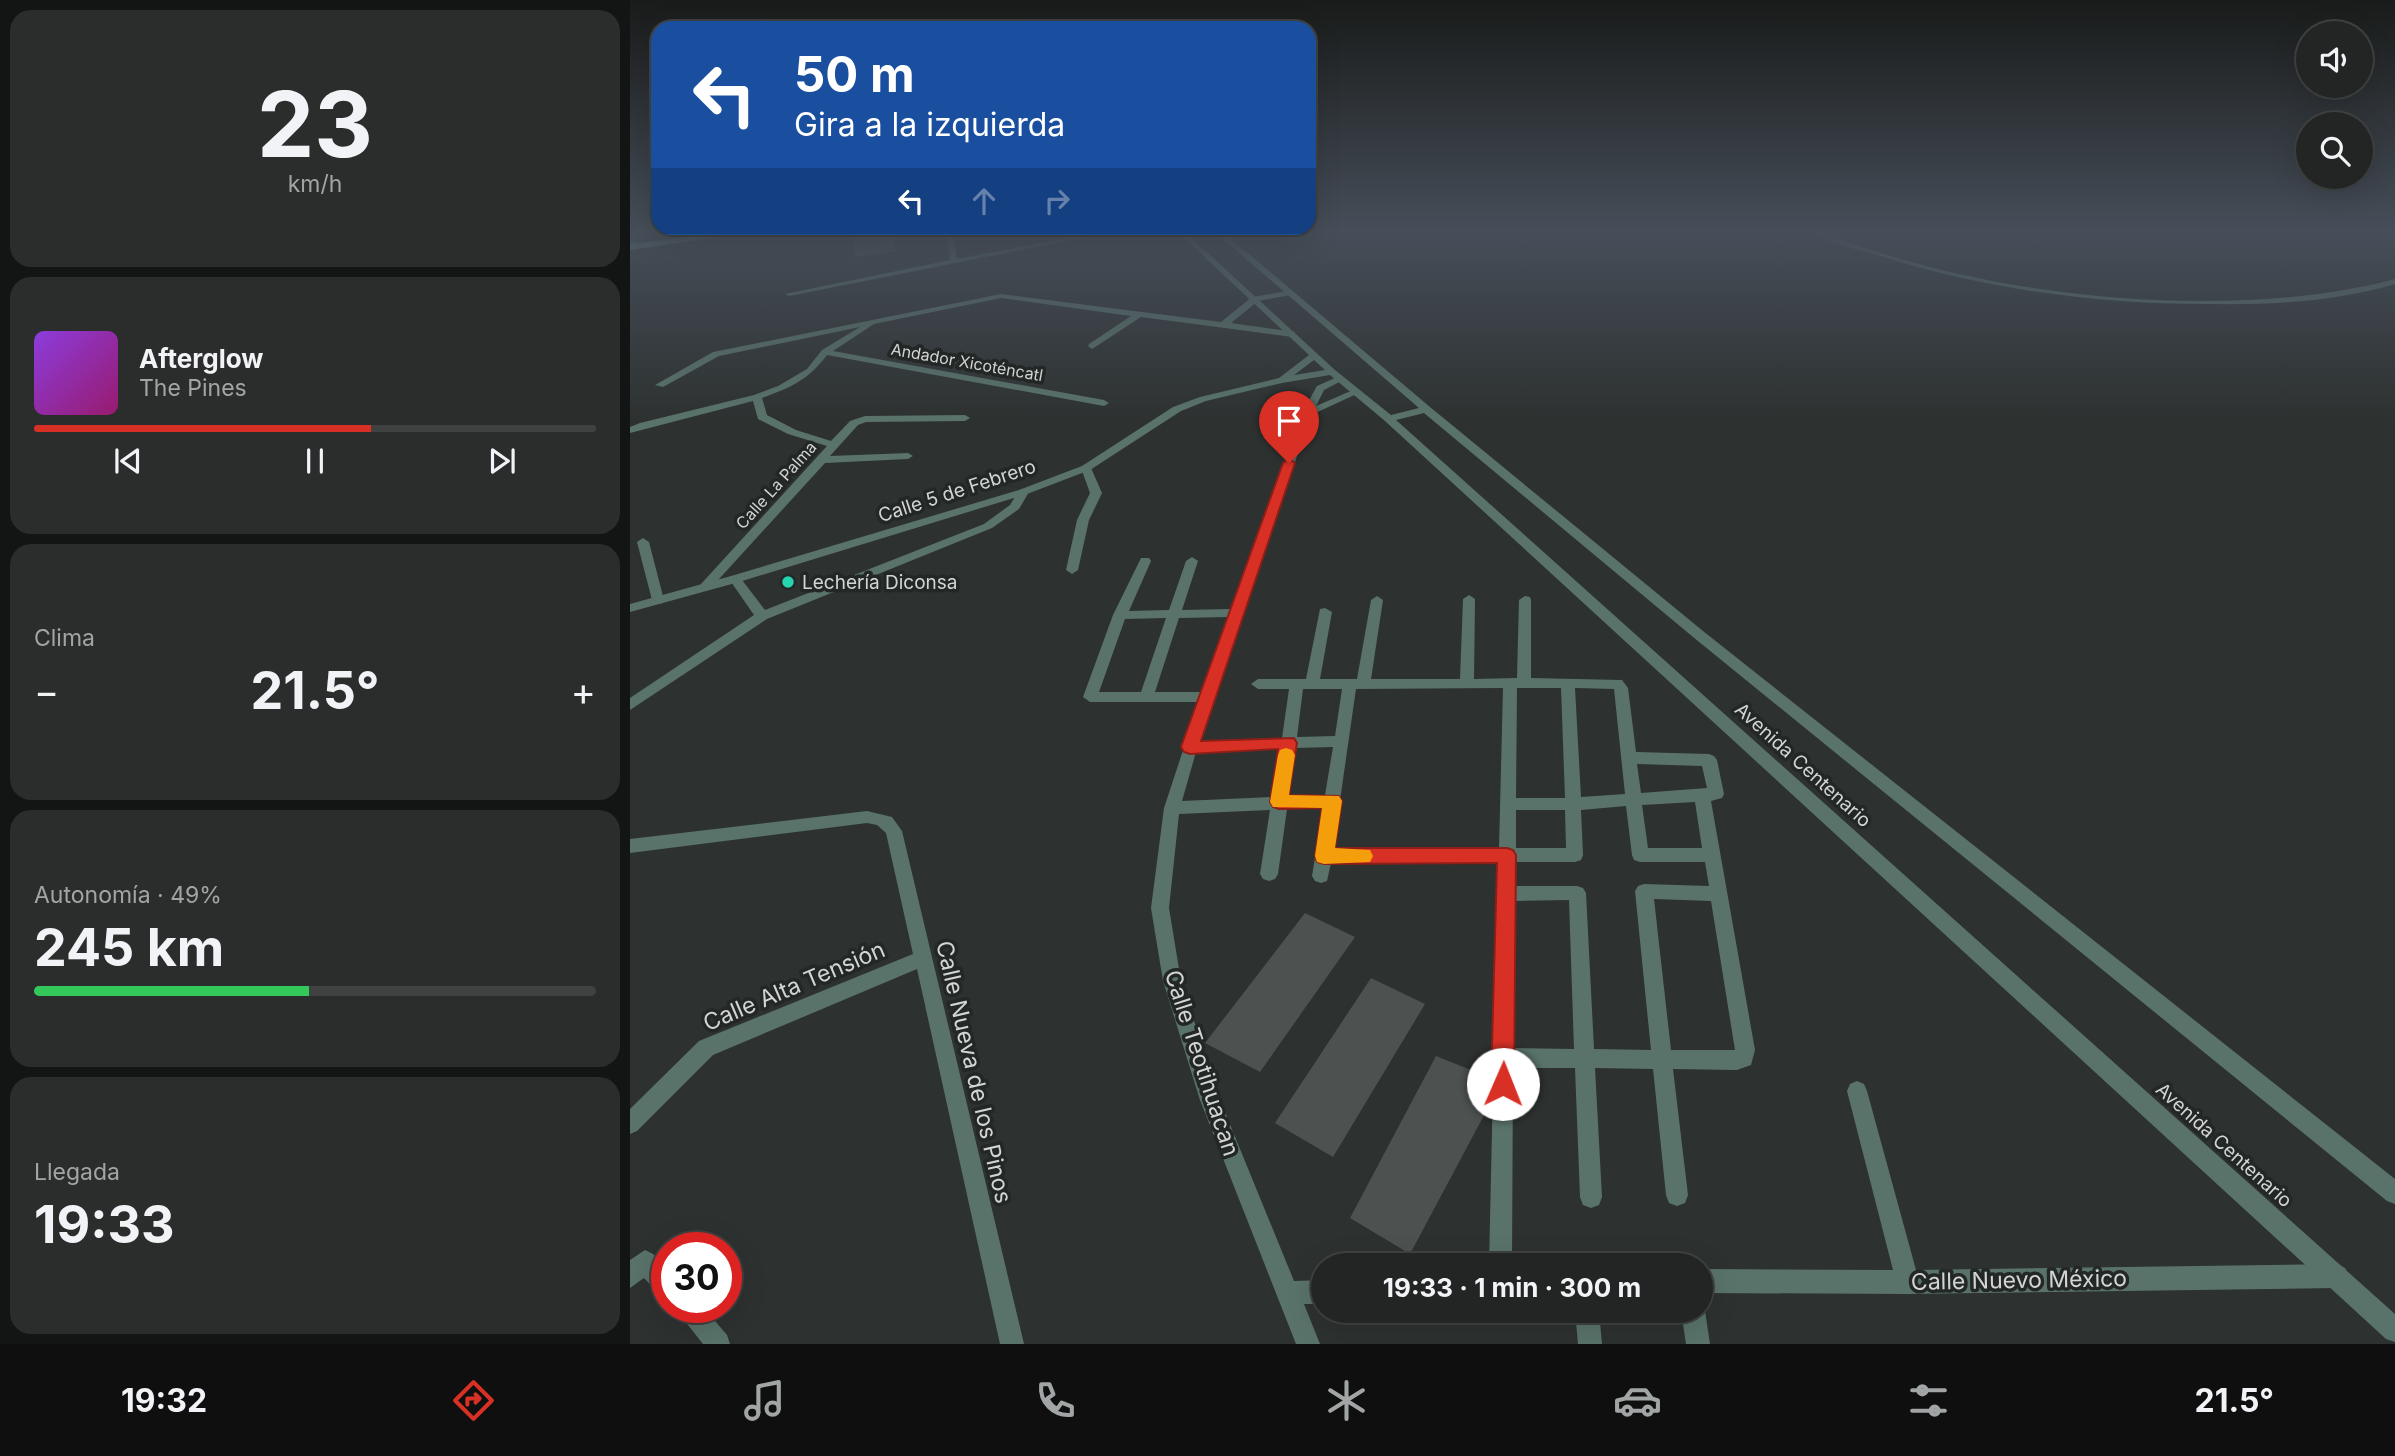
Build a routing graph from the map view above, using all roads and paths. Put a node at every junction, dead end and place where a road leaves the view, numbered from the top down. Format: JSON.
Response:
{"nodes":[{"id":1,"x":1251,"y":296,"type":"edge"},
{"id":2,"x":1273,"y":296,"type":"edge"},
{"id":3,"x":1291,"y":296,"type":"edge"},
{"id":4,"x":2087,"y":296,"type":"edge"},
{"id":5,"x":2334,"y":296,"type":"edge"},
{"id":6,"x":1255,"y":299,"type":"junction"},
{"id":7,"x":1138,"y":315,"type":"junction"},
{"id":8,"x":881,"y":319,"type":"junction"},
{"id":9,"x":1222,"y":326,"type":"junction"},
{"id":10,"x":1292,"y":334,"type":"junction"},
{"id":11,"x":1092,"y":346,"type":"dead end"},
{"id":12,"x":825,"y":352,"type":"junction"},
{"id":13,"x":1314,"y":356,"type":"junction"},
{"id":14,"x":1336,"y":375,"type":"junction"},
{"id":15,"x":1282,"y":380,"type":"junction"},
{"id":16,"x":660,"y":385,"type":"dead end"},
{"id":17,"x":1356,"y":392,"type":"junction"},
{"id":18,"x":757,"y":397,"type":"junction"},
{"id":19,"x":1104,"y":403,"type":"dead end"},
{"id":20,"x":1426,"y":409,"type":"junction"},
{"id":21,"x":1307,"y":413,"type":"junction"},
{"id":22,"x":965,"y":418,"type":"dead end"},
{"id":23,"x":1389,"y":419,"type":"junction"},
{"id":24,"x":630,"y":421,"type":"edge"},
{"id":25,"x":644,"y":425,"type":"junction"},
{"id":26,"x":630,"y":430,"type":"edge"},
{"id":27,"x":833,"y":444,"type":"junction"},
{"id":28,"x":908,"y":456,"type":"dead end"},
{"id":29,"x":822,"y":460,"type":"junction"},
{"id":30,"x":1086,"y":468,"type":"junction"},
{"id":31,"x":1023,"y":492,"type":"junction"},
{"id":32,"x":642,"y":542,"type":"dead end"},
{"id":33,"x":1144,"y":561,"type":"dead end"},
{"id":34,"x":1192,"y":561,"type":"dead end"},
{"id":35,"x":1072,"y":569,"type":"dead end"},
{"id":36,"x":734,"y":579,"type":"junction"},
{"id":37,"x":705,"y":587,"type":"junction"},
{"id":38,"x":1469,"y":599,"type":"dead end"},
{"id":39,"x":658,"y":600,"type":"junction"},
{"id":40,"x":1377,"y":600,"type":"dead end"},
{"id":41,"x":1525,"y":600,"type":"dead end"},
{"id":42,"x":630,"y":608,"type":"edge"},
{"id":43,"x":1325,"y":612,"type":"dead end"},
{"id":44,"x":1176,"y":613,"type":"junction"},
{"id":45,"x":1235,"y":613,"type":"junction"},
{"id":46,"x":1120,"y":615,"type":"junction"},
{"id":47,"x":762,"y":616,"type":"junction"},
{"id":48,"x":1568,"y":682,"type":"junction"},
{"id":49,"x":1357,"y":683,"type":"junction"},
{"id":50,"x":1467,"y":683,"type":"junction"},
{"id":51,"x":1517,"y":683,"type":"junction"},
{"id":52,"x":1258,"y":684,"type":"dead end"},
{"id":53,"x":1304,"y":684,"type":"junction"},
{"id":54,"x":1146,"y":697,"type":"junction"},
{"id":55,"x":1206,"y":697,"type":"junction"},
{"id":56,"x":630,"y":705,"type":"edge"},
{"id":57,"x":1342,"y":741,"type":"junction"},
{"id":58,"x":1288,"y":743,"type":"junction"},
{"id":59,"x":1190,"y":747,"type":"junction"},
{"id":60,"x":1629,"y":758,"type":"junction"},
{"id":61,"x":1702,"y":796,"type":"junction"},
{"id":62,"x":1634,"y":800,"type":"junction"},
{"id":63,"x":1332,"y":801,"type":"junction"},
{"id":64,"x":1279,"y":802,"type":"junction"},
{"id":65,"x":1508,"y":804,"type":"junction"},
{"id":66,"x":1573,"y":804,"type":"junction"},
{"id":67,"x":1172,"y":808,"type":"junction"},
{"id":68,"x":630,"y":846,"type":"edge"},
{"id":69,"x":1507,"y":855,"type":"junction"},
{"id":70,"x":1711,"y":855,"type":"junction"},
{"id":71,"x":1324,"y":856,"type":"junction"},
{"id":72,"x":1269,"y":874,"type":"dead end"},
{"id":73,"x":1321,"y":876,"type":"dead end"},
{"id":74,"x":1506,"y":894,"type":"junction"},
{"id":75,"x":1718,"y":894,"type":"junction"},
{"id":76,"x":923,"y":958,"type":"junction"},
{"id":77,"x":1503,"y":1058,"type":"junction"},
{"id":78,"x":1583,"y":1059,"type":"junction"},
{"id":79,"x":1662,"y":1060,"type":"junction"},
{"id":80,"x":1857,"y":1091,"type":"dead end"},
{"id":81,"x":630,"y":1124,"type":"edge"},
{"id":82,"x":2395,"y":1193,"type":"edge"},
{"id":83,"x":1677,"y":1195,"type":"dead end"},
{"id":84,"x":1591,"y":1197,"type":"dead end"},
{"id":85,"x":1500,"y":1253,"type":"edge"},
{"id":86,"x":651,"y":1269,"type":"edge"},
{"id":87,"x":630,"y":1276,"type":"edge"},
{"id":88,"x":2337,"y":1276,"type":"junction"},
{"id":89,"x":1713,"y":1281,"type":"edge"},
{"id":90,"x":1908,"y":1282,"type":"junction"},
{"id":91,"x":1311,"y":1292,"type":"edge"},
{"id":92,"x":1286,"y":1293,"type":"junction"},
{"id":93,"x":701,"y":1323,"type":"edge"},
{"id":94,"x":1588,"y":1323,"type":"edge"},
{"id":95,"x":1695,"y":1323,"type":"edge"},
{"id":96,"x":2395,"y":1330,"type":"edge"},
{"id":97,"x":718,"y":1344,"type":"edge"},
{"id":98,"x":1012,"y":1344,"type":"edge"},
{"id":99,"x":1308,"y":1344,"type":"edge"},
{"id":100,"x":1590,"y":1344,"type":"edge"},
{"id":101,"x":1698,"y":1344,"type":"edge"}],
"edges":[{"from":1,"to":6,"type":"street","name":"Avenida Centenario"},
{"from":2,"to":6,"type":"street"},
{"from":3,"to":20,"type":"street","name":"Avenida Centenario"},
{"from":4,"to":5,"type":"street"},
{"from":6,"to":9,"type":"street"},
{"from":6,"to":10,"type":"street","name":"Avenida Centenario"},
{"from":7,"to":8,"type":"street"},
{"from":7,"to":9,"type":"street"},
{"from":7,"to":11,"type":"street"},
{"from":8,"to":12,"type":"street"},
{"from":8,"to":16,"type":"street"},
{"from":9,"to":10,"type":"street"},
{"from":10,"to":13,"type":"street","name":"Avenida Centenario"},
{"from":12,"to":18,"type":"street"},
{"from":12,"to":19,"type":"street","name":"Andador Xicoténcatl"},
{"from":13,"to":14,"type":"street","name":"Avenida Centenario"},
{"from":13,"to":15,"type":"street","name":"Calle 5 de Febrero"},
{"from":14,"to":15,"type":"street","name":"Calle 5 de Febrero"},
{"from":14,"to":17,"type":"street","name":"Avenida Centenario"},
{"from":14,"to":21,"type":"street","name":"Calle Teotihuacan"},
{"from":15,"to":30,"type":"street","name":"Calle 5 de Febrero"},
{"from":17,"to":21,"type":"street"},
{"from":17,"to":23,"type":"street","name":"Avenida Centenario"},
{"from":18,"to":25,"type":"street"},
{"from":18,"to":27,"type":"street","name":"Calle La Palma"},
{"from":20,"to":23,"type":"street"},
{"from":20,"to":82,"type":"street","name":"Avenida Centenario"},
{"from":21,"to":45,"type":"street","name":"Calle Teotihuacan"},
{"from":22,"to":27,"type":"street"},
{"from":23,"to":88,"type":"street","name":"Avenida Centenario"},
{"from":24,"to":25,"type":"street"},
{"from":25,"to":26,"type":"street"},
{"from":27,"to":29,"type":"street","name":"Calle La Palma"},
{"from":28,"to":29,"type":"street"},
{"from":29,"to":37,"type":"street","name":"Calle La Palma"},
{"from":30,"to":31,"type":"street","name":"Calle 5 de Febrero"},
{"from":30,"to":35,"type":"street"},
{"from":31,"to":36,"type":"street","name":"Calle 5 de Febrero"},
{"from":31,"to":47,"type":"street"},
{"from":32,"to":39,"type":"street"},
{"from":33,"to":46,"type":"street"},
{"from":34,"to":44,"type":"street"},
{"from":36,"to":37,"type":"street","name":"Calle 5 de Febrero"},
{"from":36,"to":47,"type":"street"},
{"from":37,"to":39,"type":"street","name":"Calle 5 de Febrero"},
{"from":38,"to":50,"type":"street"},
{"from":39,"to":42,"type":"street","name":"Calle 5 de Febrero"},
{"from":40,"to":49,"type":"street"},
{"from":41,"to":51,"type":"street"},
{"from":43,"to":53,"type":"street"},
{"from":44,"to":45,"type":"street"},
{"from":44,"to":46,"type":"street"},
{"from":44,"to":54,"type":"street"},
{"from":45,"to":55,"type":"street","name":"Calle Teotihuacan"},
{"from":46,"to":54,"type":"street"},
{"from":47,"to":56,"type":"street"},
{"from":48,"to":51,"type":"street"},
{"from":48,"to":60,"type":"street"},
{"from":48,"to":66,"type":"street"},
{"from":49,"to":50,"type":"street"},
{"from":49,"to":53,"type":"street"},
{"from":49,"to":57,"type":"street"},
{"from":50,"to":51,"type":"street"},
{"from":51,"to":65,"type":"street"},
{"from":52,"to":53,"type":"street"},
{"from":53,"to":58,"type":"street"},
{"from":54,"to":55,"type":"street"},
{"from":55,"to":59,"type":"street","name":"Calle Teotihuacan"},
{"from":57,"to":58,"type":"street"},
{"from":57,"to":63,"type":"street"},
{"from":58,"to":59,"type":"street"},
{"from":58,"to":64,"type":"street"},
{"from":59,"to":67,"type":"street","name":"Calle Teotihuacan"},
{"from":60,"to":61,"type":"street"},
{"from":60,"to":62,"type":"street"},
{"from":61,"to":62,"type":"street"},
{"from":61,"to":70,"type":"street"},
{"from":62,"to":66,"type":"street"},
{"from":62,"to":70,"type":"street"},
{"from":63,"to":64,"type":"street"},
{"from":63,"to":71,"type":"street"},
{"from":64,"to":67,"type":"street"},
{"from":64,"to":72,"type":"street"},
{"from":65,"to":66,"type":"street"},
{"from":65,"to":69,"type":"street"},
{"from":66,"to":69,"type":"street"},
{"from":67,"to":92,"type":"street","name":"Calle Teotihuacan"},
{"from":68,"to":76,"type":"street","name":"Calle Nueva de los Pinos"},
{"from":69,"to":71,"type":"street"},
{"from":69,"to":74,"type":"street"},
{"from":70,"to":75,"type":"street"},
{"from":71,"to":73,"type":"street"},
{"from":74,"to":77,"type":"street"},
{"from":74,"to":78,"type":"street"},
{"from":75,"to":79,"type":"street"},
{"from":75,"to":79,"type":"street"},
{"from":76,"to":81,"type":"street","name":"Calle Alta Tensión"},
{"from":76,"to":98,"type":"street","name":"Calle Nueva de los Pinos"},
{"from":77,"to":78,"type":"street"},
{"from":77,"to":85,"type":"street"},
{"from":78,"to":79,"type":"street"},
{"from":78,"to":84,"type":"street"},
{"from":79,"to":83,"type":"street"},
{"from":80,"to":90,"type":"street"},
{"from":86,"to":87,"type":"street"},
{"from":88,"to":90,"type":"street","name":"Calle Nuevo México"},
{"from":88,"to":96,"type":"street","name":"Avenida Centenario"},
{"from":89,"to":90,"type":"street","name":"Calle Nuevo México"},
{"from":91,"to":92,"type":"street"},
{"from":92,"to":99,"type":"street","name":"Calle Teotihuacan"},
{"from":93,"to":97,"type":"street"},
{"from":94,"to":100,"type":"street"},
{"from":95,"to":101,"type":"street"}]}
